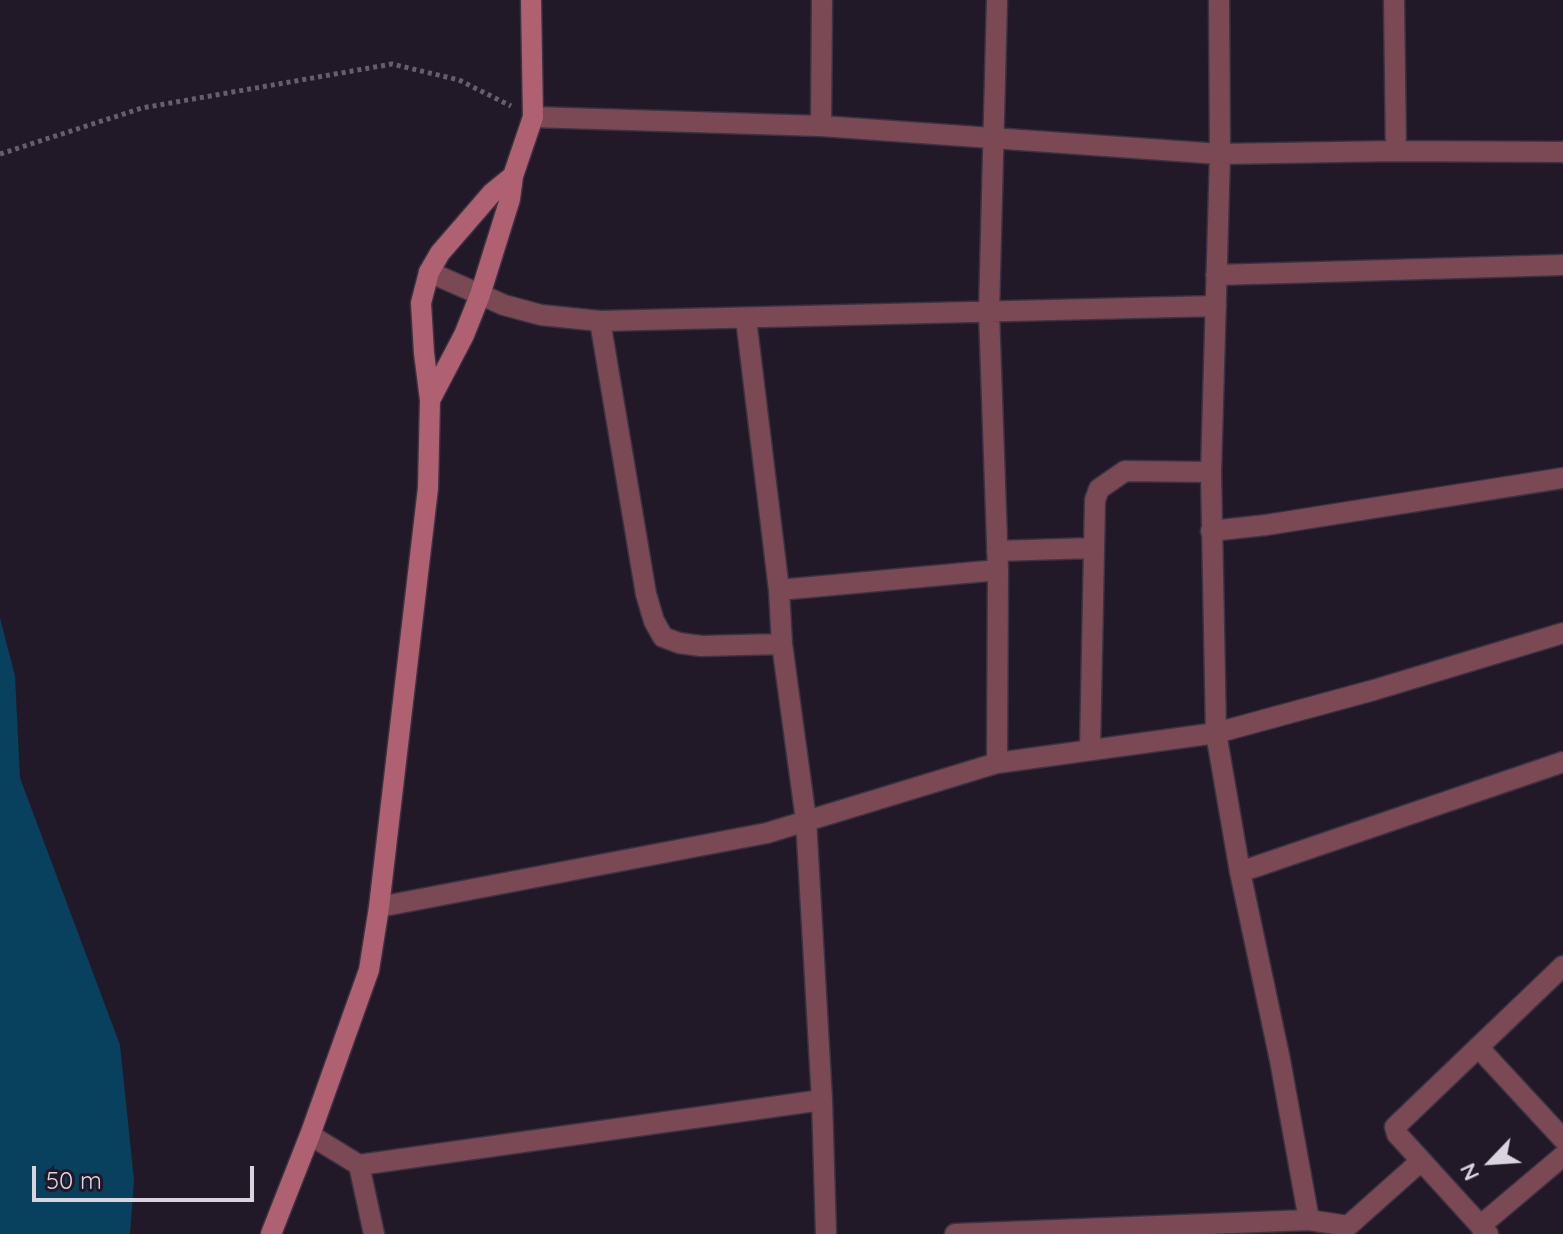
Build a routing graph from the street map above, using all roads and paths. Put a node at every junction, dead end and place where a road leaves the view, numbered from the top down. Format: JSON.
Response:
{"nodes":[{"id":1,"x":531,"y":0,"type":"edge"},
{"id":2,"x":822,"y":0,"type":"edge"},
{"id":3,"x":997,"y":0,"type":"edge"},
{"id":4,"x":1219,"y":0,"type":"edge"},
{"id":5,"x":1394,"y":0,"type":"edge"},
{"id":6,"x":533,"y":117,"type":"junction"},
{"id":7,"x":821,"y":126,"type":"junction"},
{"id":8,"x":993,"y":138,"type":"junction"},
{"id":9,"x":1396,"y":151,"type":"junction"},
{"id":10,"x":1563,"y":152,"type":"edge"},
{"id":11,"x":0,"y":154,"type":"edge"},
{"id":12,"x":1220,"y":154,"type":"junction"},
{"id":13,"x":513,"y":176,"type":"junction"},
{"id":14,"x":1563,"y":265,"type":"edge"},
{"id":15,"x":429,"y":272,"type":"junction"},
{"id":16,"x":1216,"y":275,"type":"junction"},
{"id":17,"x":480,"y":295,"type":"junction"},
{"id":18,"x":1216,"y":306,"type":"junction"},
{"id":19,"x":989,"y":312,"type":"junction"},
{"id":20,"x":746,"y":319,"type":"junction"},
{"id":21,"x":600,"y":321,"type":"junction"},
{"id":22,"x":430,"y":400,"type":"junction"},
{"id":23,"x":1211,"y":472,"type":"junction"},
{"id":24,"x":1563,"y":478,"type":"edge"},
{"id":25,"x":1211,"y":531,"type":"junction"},
{"id":26,"x":1094,"y":548,"type":"junction"},
{"id":27,"x":997,"y":561,"type":"junction"},
{"id":28,"x":779,"y":590,"type":"junction"},
{"id":29,"x":1563,"y":633,"type":"edge"},
{"id":30,"x":782,"y":644,"type":"junction"},
{"id":31,"x":1216,"y":733,"type":"junction"},
{"id":32,"x":1090,"y":750,"type":"junction"},
{"id":33,"x":1563,"y":762,"type":"edge"},
{"id":34,"x":997,"y":763,"type":"junction"},
{"id":35,"x":806,"y":820,"type":"junction"},
{"id":36,"x":1240,"y":872,"type":"junction"},
{"id":37,"x":379,"y":907,"type":"junction"},
{"id":38,"x":1563,"y":966,"type":"edge"},
{"id":39,"x":1478,"y":1047,"type":"junction"},
{"id":40,"x":822,"y":1100,"type":"junction"},
{"id":41,"x":1558,"y":1125,"type":"edge"},
{"id":42,"x":310,"y":1135,"type":"junction"},
{"id":43,"x":1563,"y":1156,"type":"edge"},
{"id":44,"x":1421,"y":1161,"type":"junction"},
{"id":45,"x":359,"y":1165,"type":"junction"},
{"id":46,"x":1309,"y":1220,"type":"junction"},
{"id":47,"x":1352,"y":1230,"type":"edge"},
{"id":48,"x":1484,"y":1230,"type":"edge"},
{"id":49,"x":271,"y":1234,"type":"edge"},
{"id":50,"x":374,"y":1234,"type":"edge"},
{"id":51,"x":826,"y":1234,"type":"edge"},
{"id":52,"x":955,"y":1234,"type":"edge"}],
"edges":[{"from":1,"to":6,"type":"street"},
{"from":2,"to":7,"type":"street"},
{"from":3,"to":8,"type":"street"},
{"from":4,"to":12,"type":"street"},
{"from":5,"to":9,"type":"street"},
{"from":6,"to":7,"type":"street"},
{"from":6,"to":11,"type":"path"},
{"from":6,"to":13,"type":"street"},
{"from":7,"to":8,"type":"street"},
{"from":8,"to":12,"type":"street"},
{"from":8,"to":19,"type":"street"},
{"from":9,"to":10,"type":"street"},
{"from":9,"to":12,"type":"street"},
{"from":12,"to":16,"type":"street"},
{"from":13,"to":15,"type":"street"},
{"from":13,"to":17,"type":"street"},
{"from":14,"to":16,"type":"street"},
{"from":15,"to":17,"type":"street"},
{"from":15,"to":22,"type":"street"},
{"from":16,"to":18,"type":"street"},
{"from":17,"to":21,"type":"street"},
{"from":17,"to":22,"type":"street"},
{"from":18,"to":19,"type":"street"},
{"from":18,"to":23,"type":"street"},
{"from":19,"to":20,"type":"street"},
{"from":19,"to":27,"type":"street"},
{"from":20,"to":21,"type":"street"},
{"from":20,"to":28,"type":"street"},
{"from":21,"to":30,"type":"street"},
{"from":22,"to":37,"type":"street"},
{"from":23,"to":25,"type":"street"},
{"from":23,"to":26,"type":"street"},
{"from":24,"to":25,"type":"street"},
{"from":25,"to":31,"type":"street"},
{"from":26,"to":27,"type":"street"},
{"from":26,"to":32,"type":"street"},
{"from":27,"to":28,"type":"street"},
{"from":27,"to":34,"type":"street"},
{"from":28,"to":30,"type":"street"},
{"from":29,"to":31,"type":"street"},
{"from":30,"to":35,"type":"street"},
{"from":31,"to":32,"type":"street"},
{"from":31,"to":36,"type":"street"},
{"from":32,"to":34,"type":"street"},
{"from":33,"to":36,"type":"street"},
{"from":34,"to":35,"type":"street"},
{"from":35,"to":37,"type":"street"},
{"from":35,"to":40,"type":"street"},
{"from":36,"to":46,"type":"street"},
{"from":37,"to":42,"type":"street"},
{"from":38,"to":39,"type":"street"},
{"from":39,"to":41,"type":"street"},
{"from":39,"to":44,"type":"street"},
{"from":40,"to":45,"type":"street"},
{"from":40,"to":51,"type":"street"},
{"from":42,"to":45,"type":"street"},
{"from":42,"to":49,"type":"street"},
{"from":43,"to":48,"type":"street"},
{"from":44,"to":47,"type":"street"},
{"from":44,"to":48,"type":"street"},
{"from":45,"to":50,"type":"street"},
{"from":46,"to":47,"type":"street"},
{"from":46,"to":52,"type":"street"}]}
